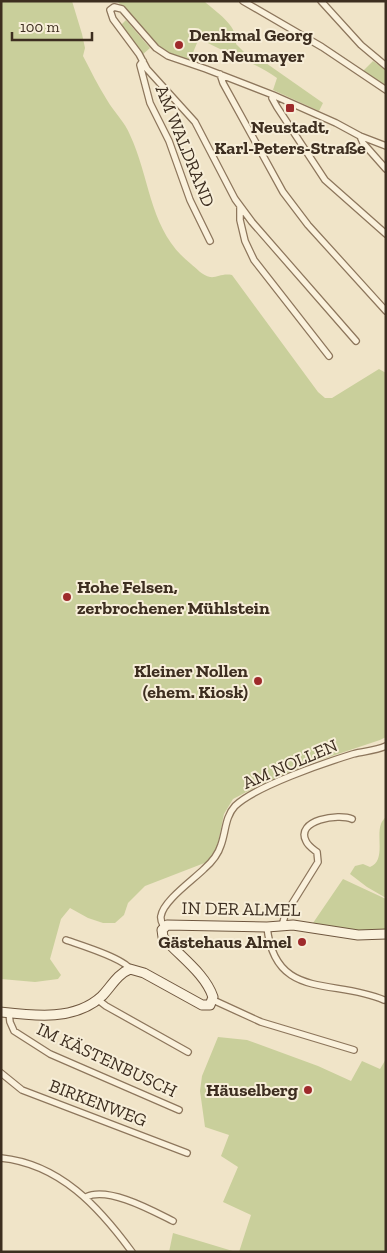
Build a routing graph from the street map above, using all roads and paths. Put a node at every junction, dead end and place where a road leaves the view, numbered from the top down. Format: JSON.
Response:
{"nodes":[{"id":1,"x":243,"y":1,"type":"edge"},
{"id":2,"x":321,"y":1,"type":"edge"},
{"id":3,"x":143,"y":62,"type":"junction"},
{"id":4,"x":386,"y":66,"type":"edge"},
{"id":5,"x":220,"y":74,"type":"junction"},
{"id":6,"x":386,"y":90,"type":"edge"},
{"id":7,"x":273,"y":95,"type":"junction"},
{"id":8,"x":360,"y":136,"type":"junction"},
{"id":9,"x":386,"y":146,"type":"edge"},
{"id":10,"x":386,"y":169,"type":"edge"},
{"id":11,"x":240,"y":206,"type":"junction"},
{"id":12,"x":386,"y":234,"type":"edge"},
{"id":13,"x":210,"y":241,"type":"dead end"},
{"id":14,"x":386,"y":312,"type":"edge"},
{"id":15,"x":356,"y":341,"type":"dead end"},
{"id":16,"x":329,"y":356,"type":"dead end"},
{"id":17,"x":386,"y":746,"type":"edge"},
{"id":18,"x":352,"y":819,"type":"dead end"},
{"id":19,"x":282,"y":926,"type":"junction"},
{"id":20,"x":164,"y":927,"type":"junction"},
{"id":21,"x":267,"y":927,"type":"junction"},
{"id":22,"x":386,"y":934,"type":"edge"},
{"id":23,"x":66,"y":940,"type":"dead end"},
{"id":24,"x":130,"y":969,"type":"junction"},
{"id":25,"x":97,"y":999,"type":"junction"},
{"id":26,"x":213,"y":1000,"type":"junction"},
{"id":27,"x":384,"y":1000,"type":"dead end"},
{"id":28,"x":5,"y":1013,"type":"edge"},
{"id":29,"x":354,"y":1050,"type":"dead end"},
{"id":30,"x":188,"y":1052,"type":"dead end"},
{"id":31,"x":1,"y":1073,"type":"edge"},
{"id":32,"x":178,"y":1110,"type":"dead end"},
{"id":33,"x":187,"y":1153,"type":"dead end"},
{"id":34,"x":1,"y":1158,"type":"edge"},
{"id":35,"x":86,"y":1197,"type":"junction"},
{"id":36,"x":173,"y":1221,"type":"dead end"},
{"id":37,"x":132,"y":1252,"type":"edge"}],
"edges":[{"from":1,"to":6,"type":"street"},
{"from":2,"to":4,"type":"street"},
{"from":3,"to":5,"type":"street"},
{"from":3,"to":11,"type":"street"},
{"from":3,"to":13,"type":"street","name":"AM WALDRAND"},
{"from":5,"to":7,"type":"street"},
{"from":5,"to":14,"type":"street"},
{"from":7,"to":8,"type":"street"},
{"from":7,"to":12,"type":"street"},
{"from":8,"to":9,"type":"street"},
{"from":8,"to":10,"type":"street"},
{"from":11,"to":15,"type":"street"},
{"from":11,"to":16,"type":"street"},
{"from":17,"to":20,"type":"street","name":"AM NOLLEN"},
{"from":18,"to":19,"type":"street"},
{"from":19,"to":21,"type":"street","name":"IN DER ALMEL"},
{"from":19,"to":22,"type":"street","name":"IN DER ALMEL"},
{"from":20,"to":21,"type":"street","name":"IN DER ALMEL"},
{"from":20,"to":26,"type":"street","name":"IN DER ALMEL"},
{"from":21,"to":27,"type":"street"},
{"from":23,"to":24,"type":"street"},
{"from":24,"to":25,"type":"street"},
{"from":24,"to":26,"type":"street"},
{"from":25,"to":28,"type":"street"},
{"from":25,"to":30,"type":"street"},
{"from":26,"to":29,"type":"street"},
{"from":28,"to":32,"type":"street","name":"IM KÄSTENBUSCH"},
{"from":31,"to":33,"type":"street","name":"BIRKENWEG"},
{"from":34,"to":35,"type":"street"},
{"from":35,"to":36,"type":"street"},
{"from":35,"to":37,"type":"street"}]}
